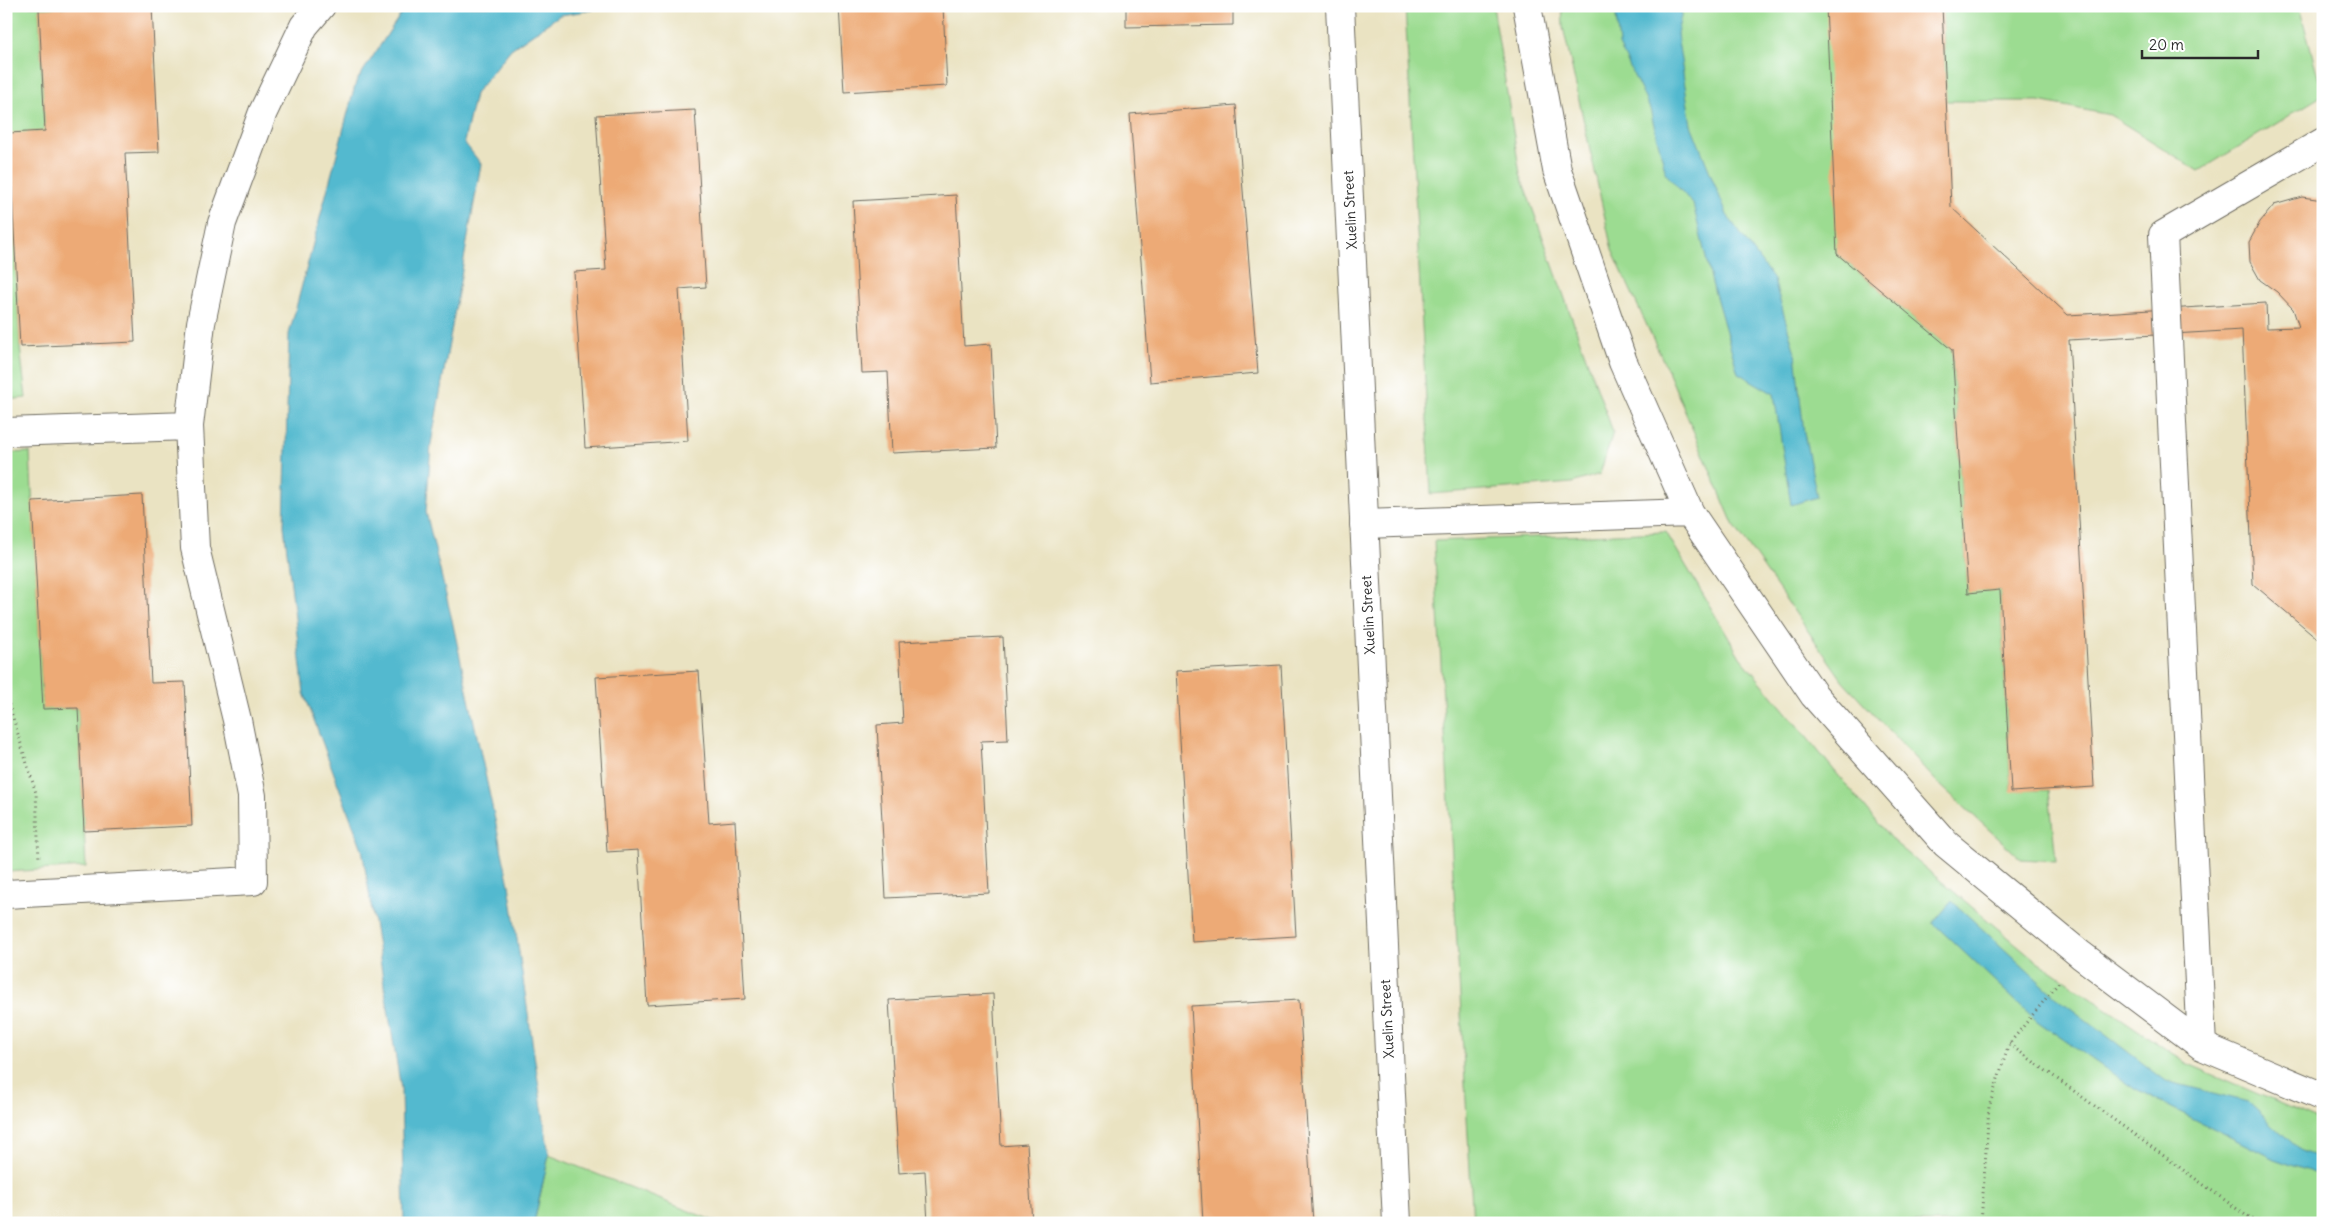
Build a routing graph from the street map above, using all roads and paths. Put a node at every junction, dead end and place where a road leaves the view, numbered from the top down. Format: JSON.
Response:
{"nodes":[{"id":1,"x":321,"y":6,"type":"edge"},
{"id":2,"x":1340,"y":6,"type":"edge"},
{"id":3,"x":1527,"y":6,"type":"edge"},
{"id":4,"x":2323,"y":142,"type":"edge"},
{"id":5,"x":188,"y":426,"type":"junction"},
{"id":6,"x":6,"y":432,"type":"edge"},
{"id":7,"x":1690,"y":513,"type":"junction"},
{"id":8,"x":1364,"y":524,"type":"junction"},
{"id":9,"x":6,"y":695,"type":"edge"},
{"id":10,"x":41,"y":892,"type":"junction"},
{"id":11,"x":6,"y":894,"type":"edge"},
{"id":12,"x":2059,"y":982,"type":"dead end"},
{"id":13,"x":2008,"y":1044,"type":"junction"},
{"id":14,"x":2202,"y":1046,"type":"junction"},
{"id":15,"x":2323,"y":1097,"type":"edge"},
{"id":16,"x":2251,"y":1221,"type":"edge"},
{"id":17,"x":1397,"y":1223,"type":"edge"},
{"id":18,"x":1981,"y":1223,"type":"edge"},
{"id":19,"x":2275,"y":1223,"type":"edge"}],
"edges":[{"from":1,"to":5,"type":"street"},
{"from":2,"to":8,"type":"street","name":"Xuelin Street"},
{"from":3,"to":7,"type":"street"},
{"from":4,"to":14,"type":"street"},
{"from":5,"to":6,"type":"street"},
{"from":5,"to":10,"type":"street"},
{"from":7,"to":8,"type":"street"},
{"from":7,"to":14,"type":"street"},
{"from":8,"to":17,"type":"street","name":"Xuelin Street"},
{"from":9,"to":10,"type":"path"},
{"from":10,"to":11,"type":"street"},
{"from":12,"to":13,"type":"path"},
{"from":13,"to":16,"type":"path"},
{"from":13,"to":18,"type":"path"},
{"from":14,"to":15,"type":"street"},
{"from":16,"to":19,"type":"path"}]}
